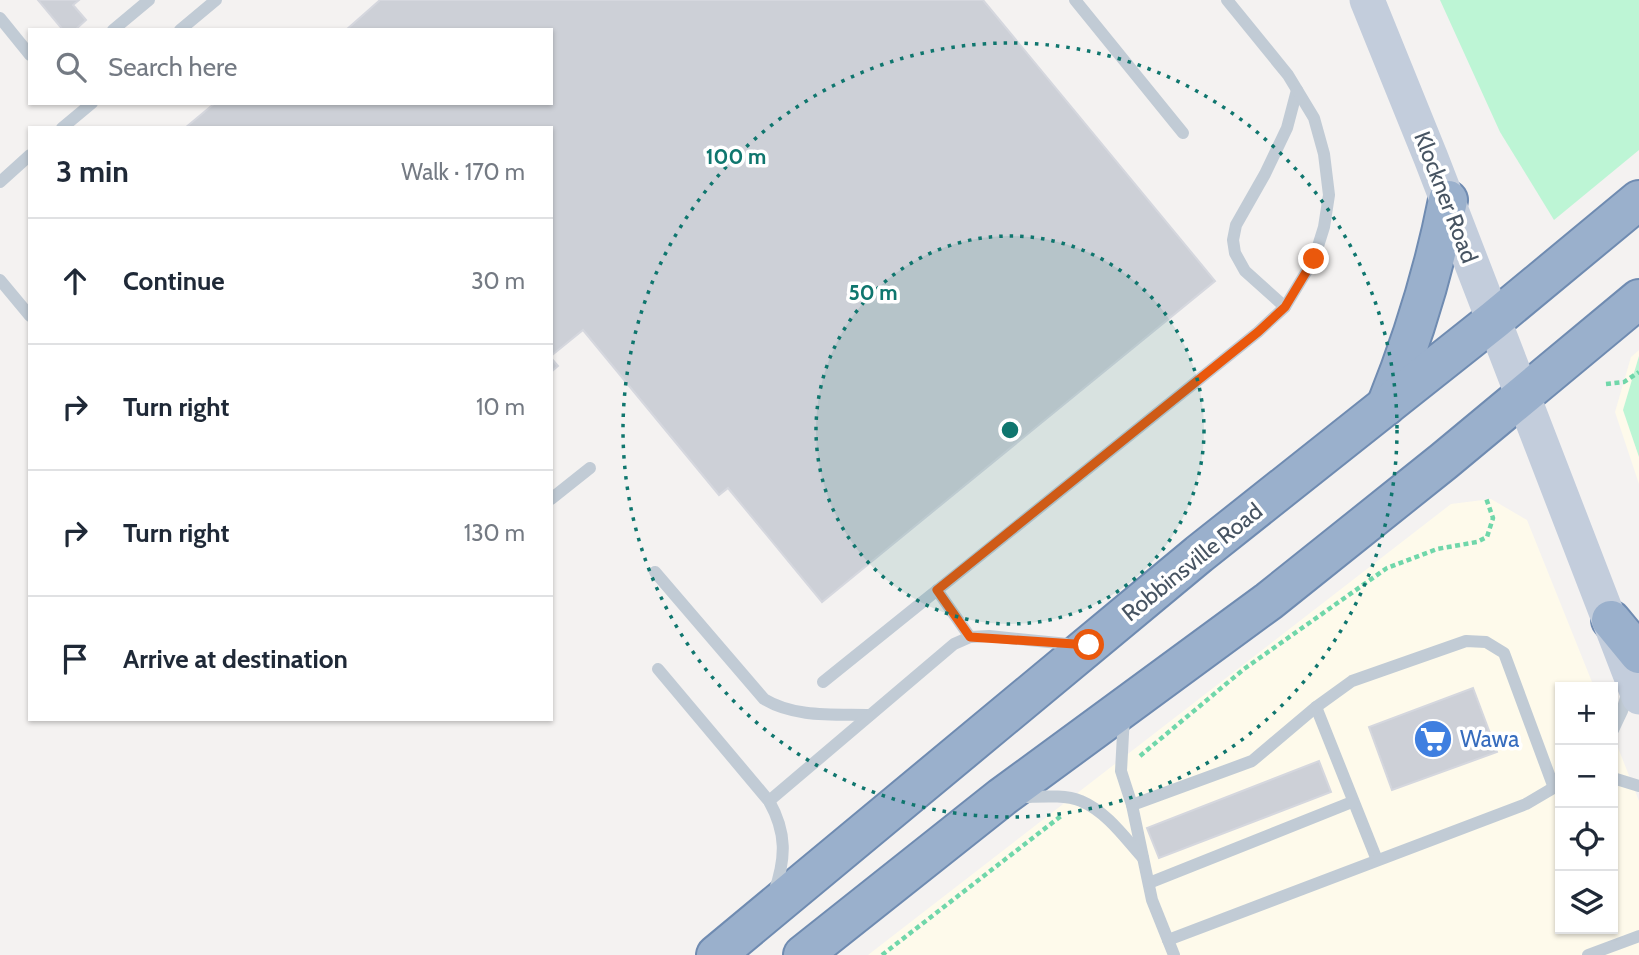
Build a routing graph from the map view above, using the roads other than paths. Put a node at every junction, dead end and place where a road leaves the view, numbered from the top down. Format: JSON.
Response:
{"nodes":[{"id":1,"x":149,"y":0,"type":"edge"},
{"id":2,"x":216,"y":0,"type":"edge"},
{"id":3,"x":1076,"y":0,"type":"edge"},
{"id":4,"x":1227,"y":0,"type":"edge"},
{"id":5,"x":1367,"y":0,"type":"edge"},
{"id":6,"x":0,"y":18,"type":"edge"},
{"id":7,"x":115,"y":28,"type":"edge"},
{"id":8,"x":182,"y":28,"type":"edge"},
{"id":9,"x":28,"y":53,"type":"edge"},
{"id":10,"x":1297,"y":90,"type":"junction"},
{"id":11,"x":90,"y":105,"type":"edge"},
{"id":12,"x":64,"y":126,"type":"edge"},
{"id":13,"x":1183,"y":133,"type":"dead end"},
{"id":14,"x":28,"y":157,"type":"edge"},
{"id":15,"x":0,"y":182,"type":"edge"},
{"id":16,"x":1448,"y":200,"type":"junction"},
{"id":17,"x":1639,"y":200,"type":"edge"},
{"id":18,"x":0,"y":280,"type":"edge"},
{"id":19,"x":1638,"y":300,"type":"edge"},
{"id":20,"x":1285,"y":307,"type":"junction"},
{"id":21,"x":28,"y":314,"type":"edge"},
{"id":22,"x":1494,"y":320,"type":"junction"},
{"id":23,"x":1523,"y":395,"type":"junction"},
{"id":24,"x":1386,"y":407,"type":"junction"},
{"id":25,"x":590,"y":468,"type":"dead end"},
{"id":26,"x":553,"y":497,"type":"edge"},
{"id":27,"x":655,"y":572,"type":"dead end"},
{"id":28,"x":937,"y":590,"type":"junction"},
{"id":29,"x":1611,"y":620,"type":"joint"},
{"id":30,"x":970,"y":637,"type":"junction"},
{"id":31,"x":1089,"y":645,"type":"junction"},
{"id":32,"x":657,"y":669,"type":"dead end"},
{"id":33,"x":1637,"y":676,"type":"edge"},
{"id":34,"x":823,"y":682,"type":"dead end"},
{"id":35,"x":1125,"y":705,"type":"junction"},
{"id":36,"x":1316,"y":707,"type":"junction"},
{"id":37,"x":870,"y":715,"type":"junction"},
{"id":38,"x":1618,"y":719,"type":"edge"},
{"id":39,"x":1555,"y":779,"type":"edge"},
{"id":40,"x":1618,"y":780,"type":"edge"},
{"id":41,"x":1639,"y":786,"type":"edge"},
{"id":42,"x":1555,"y":788,"type":"edge"},
{"id":43,"x":1002,"y":797,"type":"junction"},
{"id":44,"x":769,"y":801,"type":"junction"},
{"id":45,"x":1352,"y":802,"type":"junction"},
{"id":46,"x":1132,"y":805,"type":"junction"},
{"id":47,"x":1143,"y":858,"type":"junction"},
{"id":48,"x":1377,"y":860,"type":"junction"},
{"id":49,"x":1149,"y":883,"type":"junction"},
{"id":50,"x":766,"y":912,"type":"junction"},
{"id":51,"x":1639,"y":936,"type":"edge"},
{"id":52,"x":1168,"y":940,"type":"junction"},
{"id":53,"x":716,"y":955,"type":"edge"},
{"id":54,"x":803,"y":955,"type":"edge"},
{"id":55,"x":1174,"y":955,"type":"edge"},
{"id":56,"x":1588,"y":955,"type":"edge"}],
"edges":[{"from":1,"to":7,"type":"lane"},
{"from":2,"to":8,"type":"lane"},
{"from":3,"to":13,"type":"lane"},
{"from":4,"to":10,"type":"lane"},
{"from":5,"to":16,"type":"main road","name":"Klockner Road"},
{"from":6,"to":9,"type":"lane"},
{"from":10,"to":20,"type":"lane"},
{"from":10,"to":20,"type":"lane"},
{"from":11,"to":12,"type":"lane"},
{"from":14,"to":15,"type":"lane"},
{"from":16,"to":22,"type":"main road","name":"Klockner Road"},
{"from":16,"to":24,"type":"highway"},
{"from":17,"to":22,"type":"highway","name":"Robbinsville Road"},
{"from":18,"to":21,"type":"lane"},
{"from":19,"to":23,"type":"highway"},
{"from":20,"to":28,"type":"lane"},
{"from":22,"to":23,"type":"main road","name":"Klockner Road"},
{"from":22,"to":24,"type":"highway","name":"Robbinsville Road"},
{"from":23,"to":29,"type":"main road","name":"Klockner Road"},
{"from":23,"to":35,"type":"highway"},
{"from":24,"to":31,"type":"highway","name":"Robbinsville Road"},
{"from":25,"to":26,"type":"lane"},
{"from":27,"to":37,"type":"lane"},
{"from":28,"to":30,"type":"lane"},
{"from":28,"to":34,"type":"lane"},
{"from":29,"to":33,"type":"highway"},
{"from":30,"to":31,"type":"lane"},
{"from":30,"to":37,"type":"lane"},
{"from":31,"to":50,"type":"highway","name":"Robbinsville Road"},
{"from":32,"to":44,"type":"lane"},
{"from":33,"to":38,"type":"lane"},
{"from":35,"to":43,"type":"highway"},
{"from":35,"to":46,"type":"lane"},
{"from":36,"to":39,"type":"lane"},
{"from":36,"to":45,"type":"lane"},
{"from":36,"to":46,"type":"lane"},
{"from":37,"to":44,"type":"lane"},
{"from":40,"to":41,"type":"lane"},
{"from":42,"to":48,"type":"lane"},
{"from":43,"to":47,"type":"lane"},
{"from":43,"to":54,"type":"highway"},
{"from":44,"to":50,"type":"lane"},
{"from":45,"to":48,"type":"lane"},
{"from":45,"to":49,"type":"lane"},
{"from":46,"to":47,"type":"lane"},
{"from":47,"to":49,"type":"lane"},
{"from":48,"to":52,"type":"lane"},
{"from":49,"to":52,"type":"lane"},
{"from":50,"to":53,"type":"highway","name":"Robbinsville Road"},
{"from":51,"to":56,"type":"lane"},
{"from":52,"to":55,"type":"lane"}]}
